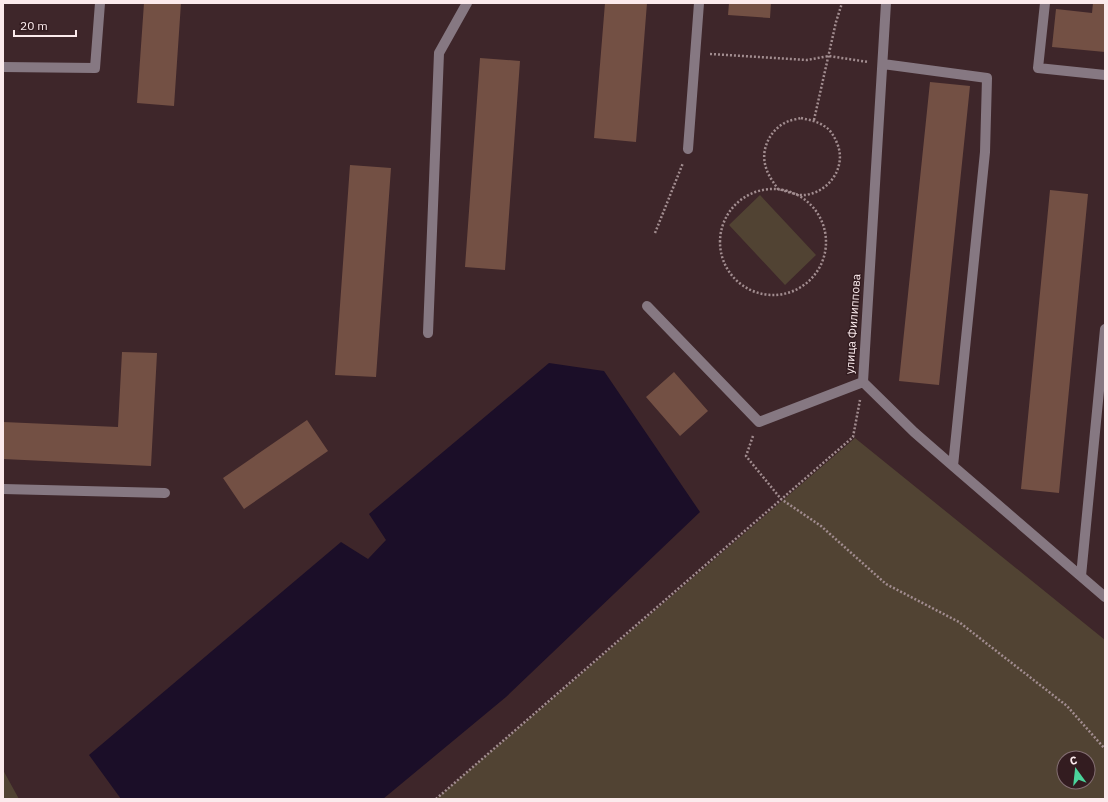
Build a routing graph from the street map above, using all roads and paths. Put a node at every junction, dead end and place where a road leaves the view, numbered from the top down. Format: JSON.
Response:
{"nodes":[{"id":1,"x":100,"y":3,"type":"edge"},
{"id":2,"x":467,"y":3,"type":"edge"},
{"id":3,"x":699,"y":3,"type":"edge"},
{"id":4,"x":842,"y":3,"type":"edge"},
{"id":5,"x":886,"y":3,"type":"edge"},
{"id":6,"x":1045,"y":3,"type":"edge"},
{"id":7,"x":695,"y":53,"type":"junction"},
{"id":8,"x":829,"y":56,"type":"junction"},
{"id":9,"x":883,"y":64,"type":"junction"},
{"id":10,"x":3,"y":67,"type":"edge"},
{"id":11,"x":1105,"y":74,"type":"edge"},
{"id":12,"x":814,"y":120,"type":"junction"},
{"id":13,"x":688,"y":149,"type":"joint"},
{"id":14,"x":778,"y":189,"type":"junction"},
{"id":15,"x":795,"y":194,"type":"junction"},
{"id":16,"x":655,"y":233,"type":"dead end"},
{"id":17,"x":647,"y":306,"type":"dead end"},
{"id":18,"x":1105,"y":329,"type":"edge"},
{"id":19,"x":428,"y":332,"type":"dead end"},
{"id":20,"x":863,"y":382,"type":"junction"},
{"id":21,"x":759,"y":422,"type":"junction"},
{"id":22,"x":953,"y":466,"type":"junction"},
{"id":23,"x":3,"y":488,"type":"edge"},
{"id":24,"x":165,"y":493,"type":"dead end"},
{"id":25,"x":781,"y":499,"type":"junction"},
{"id":26,"x":1081,"y":576,"type":"junction"},
{"id":27,"x":1105,"y":597,"type":"edge"},
{"id":28,"x":1105,"y":749,"type":"edge"},
{"id":29,"x":436,"y":799,"type":"edge"}],
"edges":[{"from":1,"to":10,"type":"street"},
{"from":2,"to":19,"type":"street"},
{"from":3,"to":7,"type":"street"},
{"from":4,"to":8,"type":"path"},
{"from":5,"to":9,"type":"street","name":"улица Филиппова"},
{"from":6,"to":11,"type":"street"},
{"from":7,"to":8,"type":"path"},
{"from":7,"to":13,"type":"street"},
{"from":8,"to":9,"type":"path"},
{"from":8,"to":12,"type":"path"},
{"from":9,"to":20,"type":"street","name":"улица Филиппова"},
{"from":9,"to":22,"type":"street"},
{"from":12,"to":14,"type":"path"},
{"from":12,"to":15,"type":"path"},
{"from":13,"to":16,"type":"path"},
{"from":14,"to":15,"type":"path"},
{"from":14,"to":15,"type":"path"},
{"from":17,"to":21,"type":"street"},
{"from":18,"to":26,"type":"street"},
{"from":20,"to":21,"type":"street"},
{"from":20,"to":22,"type":"street","name":"улица Филиппова"},
{"from":20,"to":25,"type":"path"},
{"from":21,"to":25,"type":"path"},
{"from":22,"to":26,"type":"street","name":"улица Филиппова"},
{"from":23,"to":24,"type":"street"},
{"from":25,"to":28,"type":"path"},
{"from":25,"to":29,"type":"path"},
{"from":26,"to":27,"type":"street","name":"улица Филиппова"}]}
